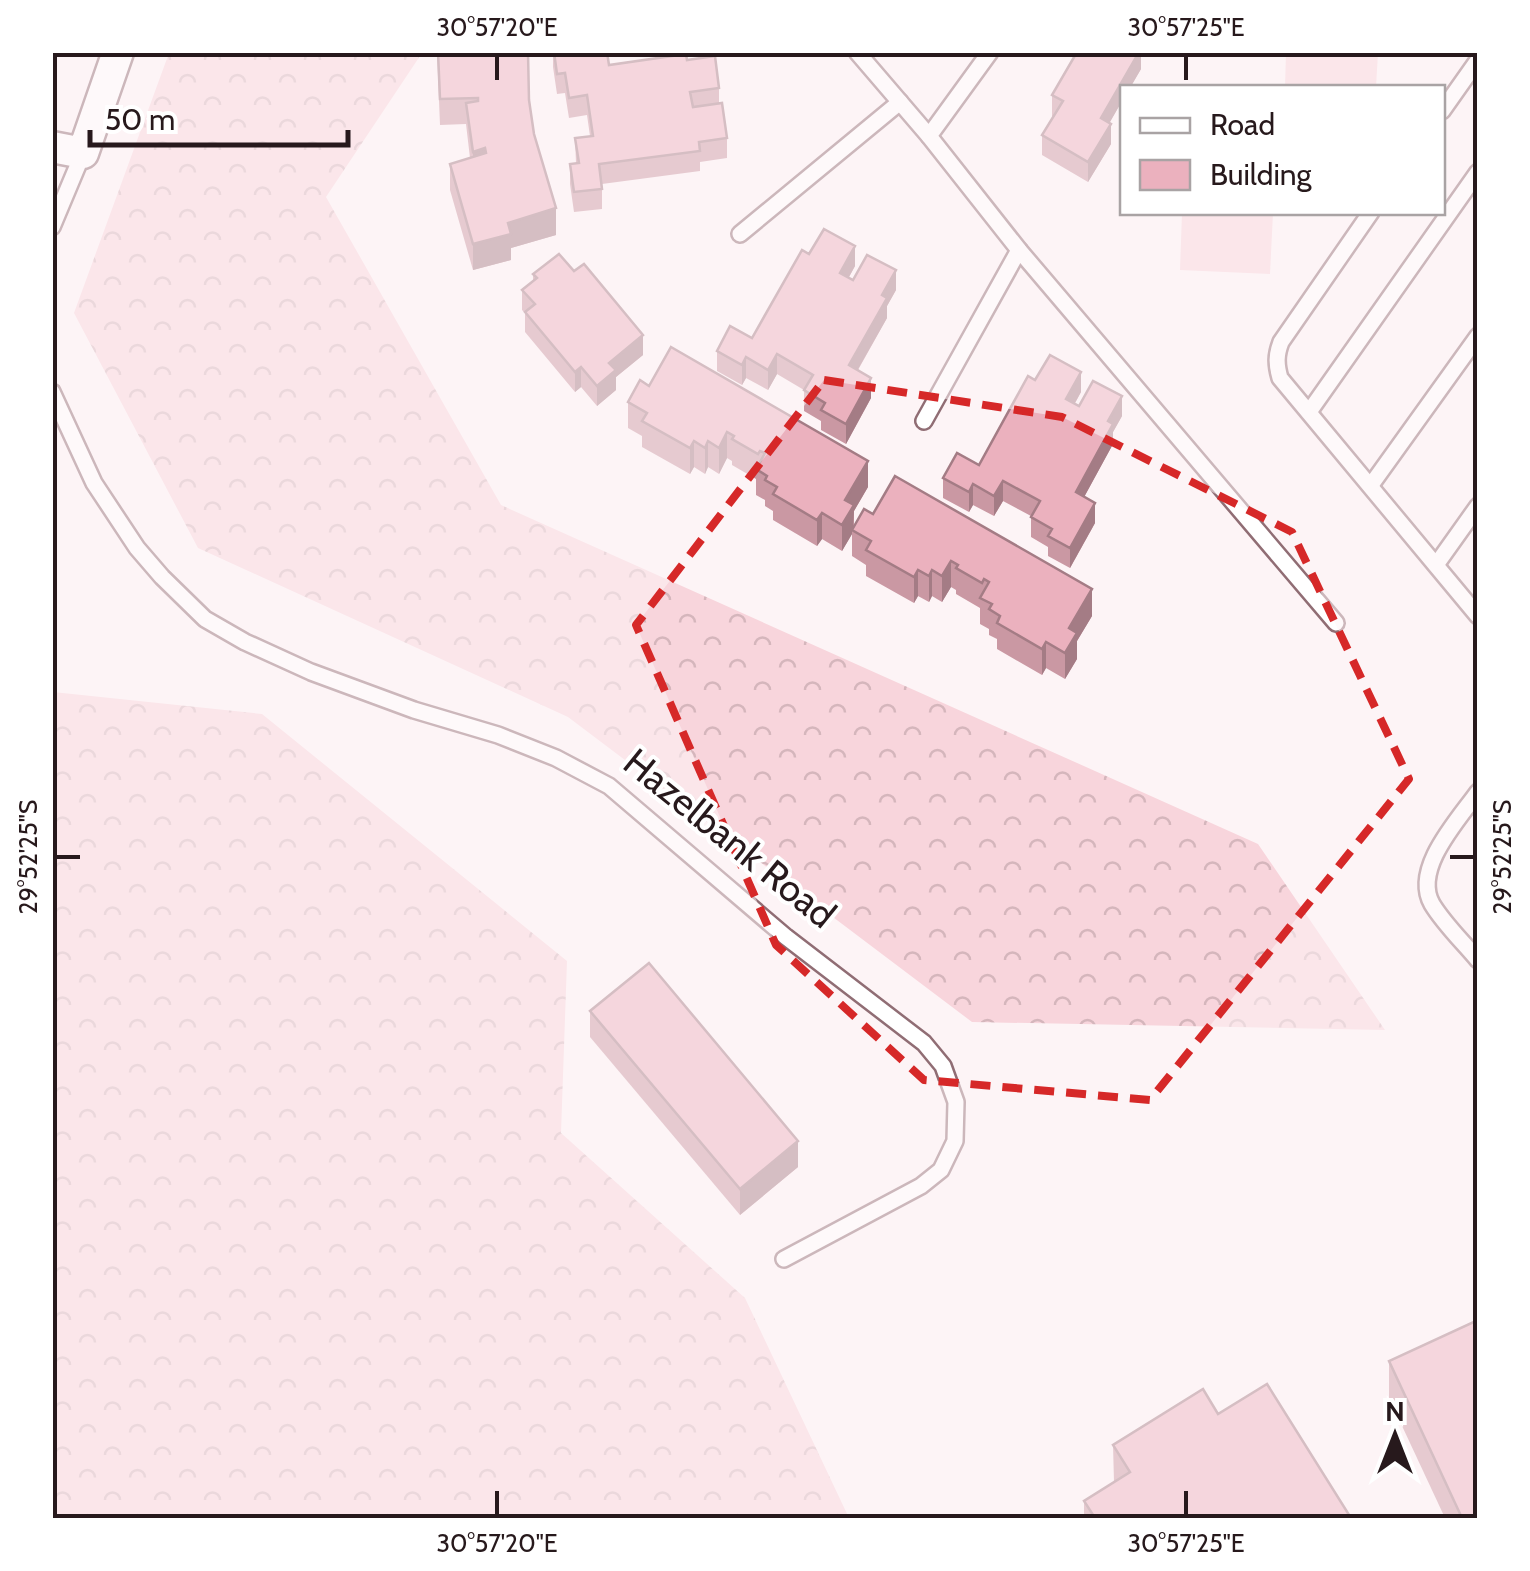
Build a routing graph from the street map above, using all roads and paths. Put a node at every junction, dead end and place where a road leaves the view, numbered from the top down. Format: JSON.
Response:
{"nodes":[{"id":1,"x":118,"y":52,"type":"edge"},
{"id":2,"x":858,"y":52,"type":"edge"},
{"id":3,"x":990,"y":52,"type":"edge"},
{"id":4,"x":1478,"y":60,"type":"edge"},
{"id":5,"x":900,"y":102,"type":"junction"},
{"id":6,"x":1445,"y":106,"type":"edge"},
{"id":7,"x":929,"y":136,"type":"junction"},
{"id":8,"x":52,"y":147,"type":"edge"},
{"id":9,"x":83,"y":153,"type":"junction"},
{"id":10,"x":1478,"y":172,"type":"edge"},
{"id":11,"x":1370,"y":215,"type":"edge"},
{"id":12,"x":52,"y":227,"type":"edge"},
{"id":13,"x":740,"y":234,"type":"dead end"},
{"id":14,"x":1019,"y":250,"type":"junction"},
{"id":15,"x":1478,"y":336,"type":"edge"},
{"id":16,"x":52,"y":392,"type":"edge"},
{"id":17,"x":1309,"y":412,"type":"junction"},
{"id":18,"x":924,"y":421,"type":"dead end"},
{"id":19,"x":1371,"y":484,"type":"junction"},
{"id":20,"x":1478,"y":506,"type":"edge"},
{"id":21,"x":1436,"y":566,"type":"junction"},
{"id":22,"x":1478,"y":616,"type":"edge"},
{"id":23,"x":1336,"y":623,"type":"dead end"},
{"id":24,"x":1478,"y":792,"type":"edge"},
{"id":25,"x":1478,"y":960,"type":"edge"},
{"id":26,"x":784,"y":1258,"type":"dead end"}],
"edges":[{"from":1,"to":9,"type":"street"},
{"from":2,"to":5,"type":"lane"},
{"from":3,"to":7,"type":"lane"},
{"from":4,"to":6,"type":"lane"},
{"from":5,"to":7,"type":"lane"},
{"from":5,"to":13,"type":"lane"},
{"from":7,"to":14,"type":"lane"},
{"from":8,"to":9,"type":"street"},
{"from":9,"to":12,"type":"lane"},
{"from":10,"to":17,"type":"lane"},
{"from":11,"to":17,"type":"lane"},
{"from":14,"to":18,"type":"lane"},
{"from":14,"to":23,"type":"lane"},
{"from":15,"to":19,"type":"lane"},
{"from":16,"to":26,"type":"lane","name":"Hazelbank Road"},
{"from":17,"to":19,"type":"lane"},
{"from":19,"to":21,"type":"lane"},
{"from":20,"to":21,"type":"lane"},
{"from":21,"to":22,"type":"lane"},
{"from":24,"to":25,"type":"lane"}]}
